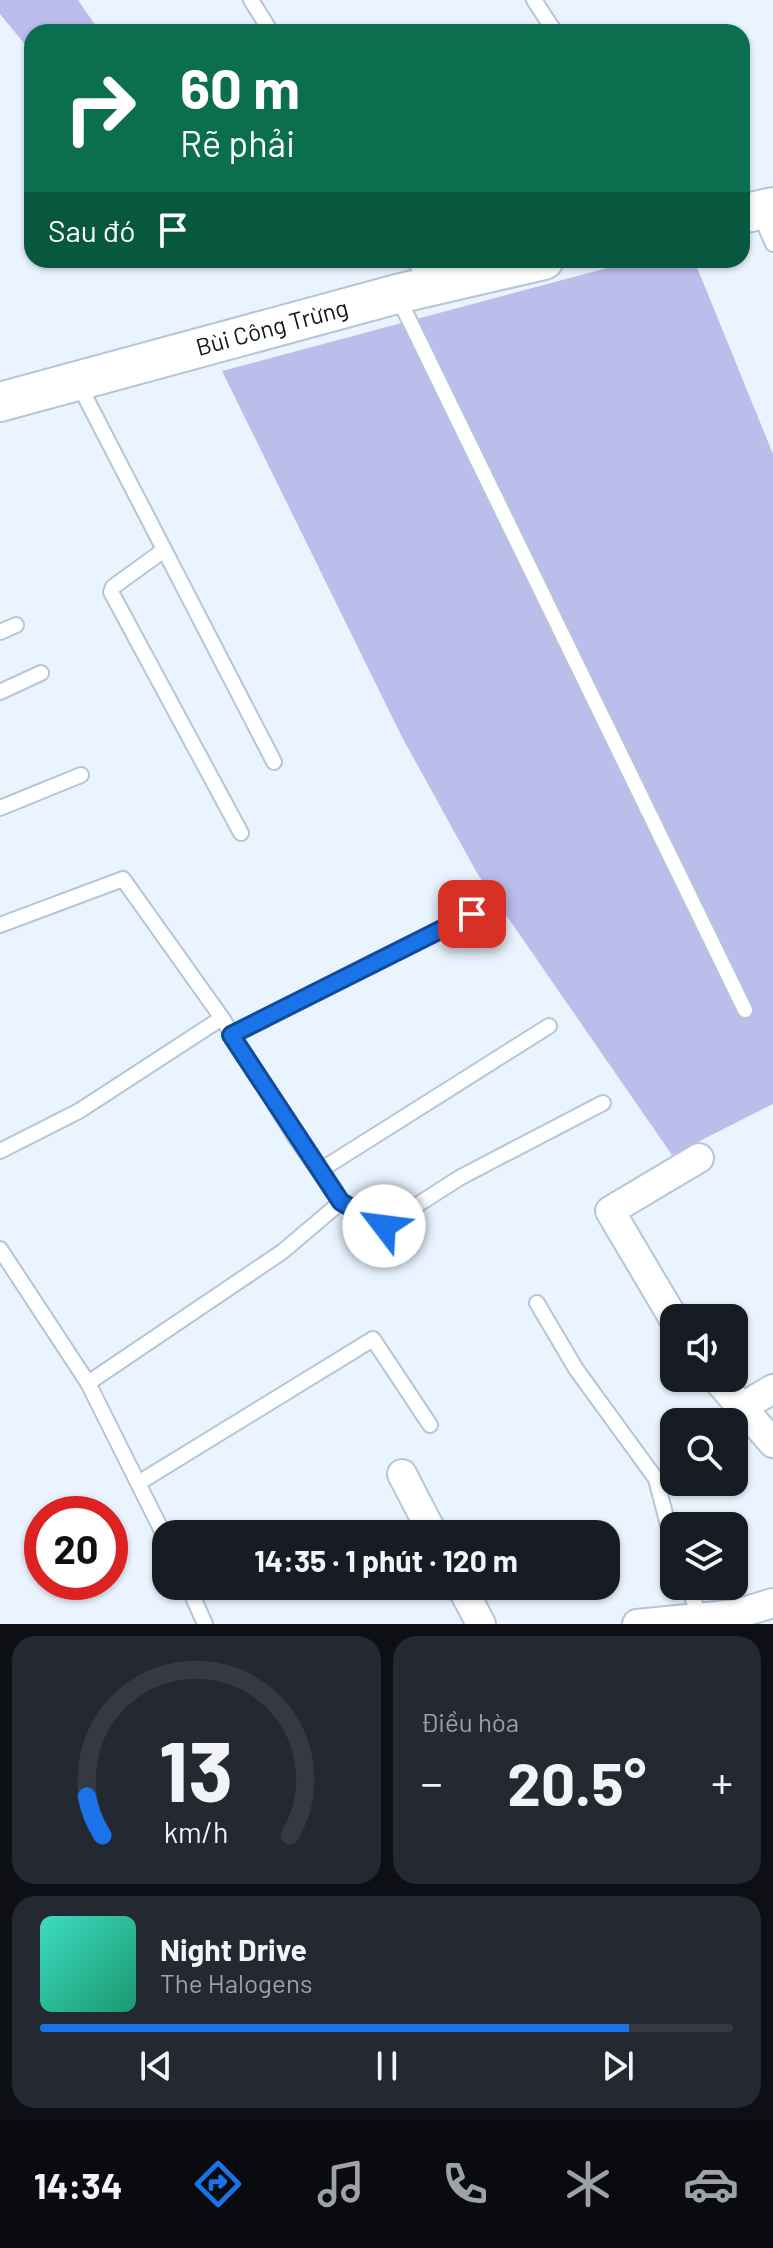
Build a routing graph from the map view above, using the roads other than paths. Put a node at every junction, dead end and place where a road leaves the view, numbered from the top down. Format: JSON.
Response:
{"nodes":[{"id":1,"x":251,"y":0,"type":"edge"},
{"id":2,"x":534,"y":0,"type":"edge"},
{"id":3,"x":266,"y":24,"type":"edge"},
{"id":4,"x":550,"y":24,"type":"edge"},
{"id":5,"x":492,"y":268,"type":"edge"},
{"id":6,"x":414,"y":280,"type":"edge"},
{"id":7,"x":78,"y":382,"type":"junction"},
{"id":8,"x":0,"y":402,"type":"edge"},
{"id":9,"x":164,"y":550,"type":"junction"},
{"id":10,"x":16,"y":625,"type":"dead end"},
{"id":11,"x":0,"y":632,"type":"edge"},
{"id":12,"x":41,"y":673,"type":"dead end"},
{"id":13,"x":0,"y":692,"type":"edge"},
{"id":14,"x":274,"y":762,"type":"dead end"},
{"id":15,"x":81,"y":775,"type":"dead end"},
{"id":16,"x":0,"y":808,"type":"edge"},
{"id":17,"x":241,"y":833,"type":"dead end"},
{"id":18,"x":472,"y":914,"type":"dead end"},
{"id":19,"x":0,"y":925,"type":"edge"},
{"id":20,"x":745,"y":1010,"type":"dead end"},
{"id":21,"x":222,"y":1018,"type":"junction"},
{"id":22,"x":549,"y":1026,"type":"dead end"},
{"id":23,"x":231,"y":1035,"type":"junction"},
{"id":24,"x":603,"y":1103,"type":"dead end"},
{"id":25,"x":0,"y":1151,"type":"edge"},
{"id":26,"x":699,"y":1158,"type":"dead end"},
{"id":27,"x":319,"y":1171,"type":"junction"},
{"id":28,"x":341,"y":1202,"type":"junction"},
{"id":29,"x":0,"y":1249,"type":"edge"},
{"id":30,"x":537,"y":1303,"type":"dead end"},
{"id":31,"x":665,"y":1304,"type":"edge"},
{"id":32,"x":88,"y":1383,"type":"junction"},
{"id":33,"x":773,"y":1389,"type":"edge"},
{"id":34,"x":741,"y":1408,"type":"edge"},
{"id":35,"x":748,"y":1418,"type":"edge"},
{"id":36,"x":430,"y":1425,"type":"dead end"},
{"id":37,"x":773,"y":1443,"type":"edge"},
{"id":38,"x":402,"y":1474,"type":"dead end"},
{"id":39,"x":140,"y":1482,"type":"junction"},
{"id":40,"x":665,"y":1512,"type":"edge"},
{"id":41,"x":157,"y":1520,"type":"edge"},
{"id":42,"x":426,"y":1520,"type":"edge"},
{"id":43,"x":194,"y":1600,"type":"edge"},
{"id":44,"x":468,"y":1600,"type":"edge"},
{"id":45,"x":693,"y":1600,"type":"edge"},
{"id":46,"x":773,"y":1603,"type":"edge"},
{"id":47,"x":700,"y":1617,"type":"junction"},
{"id":48,"x":205,"y":1624,"type":"edge"},
{"id":49,"x":481,"y":1624,"type":"edge"},
{"id":50,"x":637,"y":1624,"type":"edge"}],
"edges":[{"from":1,"to":3,"type":"lane"},
{"from":2,"to":4,"type":"lane"},
{"from":5,"to":6,"type":"street","name":"Bùi Công Trừng"},
{"from":6,"to":7,"type":"street","name":"Bùi Công Trừng"},
{"from":6,"to":20,"type":"lane"},
{"from":7,"to":8,"type":"street","name":"Bùi Công Trừng"},
{"from":7,"to":9,"type":"lane"},
{"from":9,"to":14,"type":"lane"},
{"from":9,"to":17,"type":"lane"},
{"from":10,"to":11,"type":"lane"},
{"from":12,"to":13,"type":"lane"},
{"from":15,"to":16,"type":"lane"},
{"from":18,"to":23,"type":"lane"},
{"from":19,"to":21,"type":"lane"},
{"from":21,"to":23,"type":"lane"},
{"from":21,"to":25,"type":"lane"},
{"from":22,"to":27,"type":"lane"},
{"from":23,"to":27,"type":"lane"},
{"from":24,"to":28,"type":"lane"},
{"from":26,"to":31,"type":"street"},
{"from":27,"to":28,"type":"lane"},
{"from":28,"to":32,"type":"lane"},
{"from":29,"to":32,"type":"lane"},
{"from":30,"to":40,"type":"lane"},
{"from":32,"to":39,"type":"lane"},
{"from":33,"to":34,"type":"street"},
{"from":35,"to":37,"type":"street"},
{"from":36,"to":39,"type":"lane"},
{"from":38,"to":42,"type":"street"},
{"from":39,"to":41,"type":"lane"},
{"from":43,"to":48,"type":"lane"},
{"from":44,"to":49,"type":"street"},
{"from":45,"to":47,"type":"lane"},
{"from":46,"to":47,"type":"street"},
{"from":47,"to":50,"type":"street"}]}
